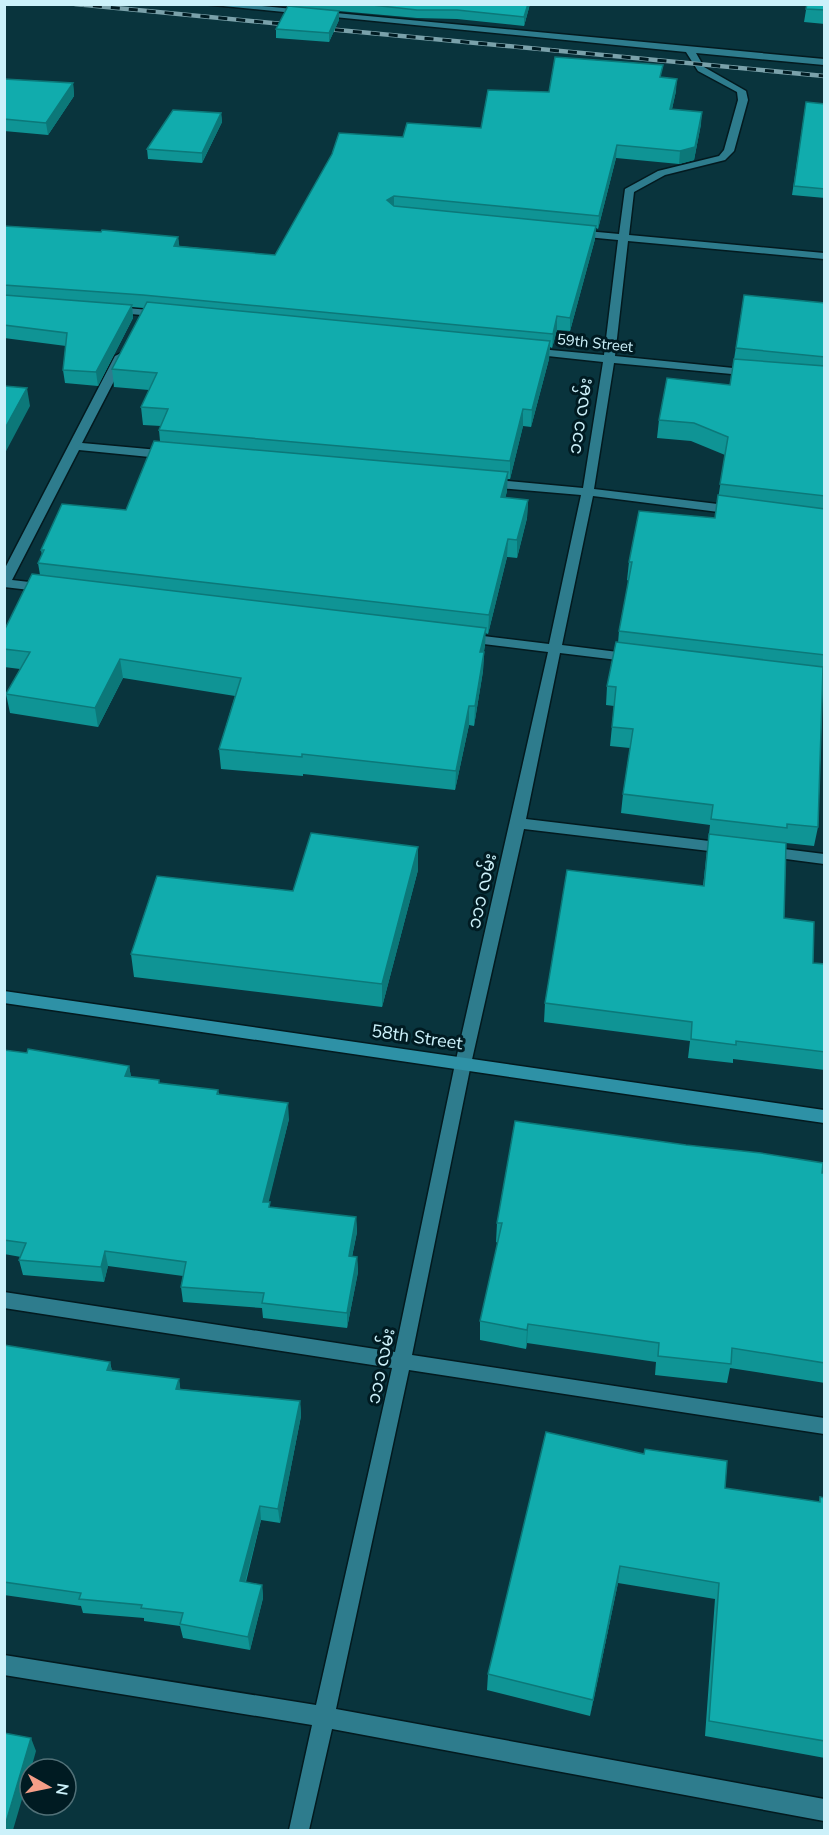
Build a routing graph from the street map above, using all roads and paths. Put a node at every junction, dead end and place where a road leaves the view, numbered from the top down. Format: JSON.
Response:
{"nodes":[{"id":1,"x":207,"y":4,"type":"edge"},
{"id":2,"x":689,"y":49,"type":"junction"},
{"id":3,"x":825,"y":62,"type":"edge"},
{"id":4,"x":566,"y":232,"type":"edge"},
{"id":5,"x":623,"y":238,"type":"junction"},
{"id":6,"x":825,"y":256,"type":"edge"},
{"id":7,"x":97,"y":309,"type":"edge"},
{"id":8,"x":179,"y":316,"type":"edge"},
{"id":9,"x":128,"y":343,"type":"edge"},
{"id":10,"x":514,"y":350,"type":"edge"},
{"id":11,"x":609,"y":359,"type":"junction"},
{"id":12,"x":768,"y":374,"type":"edge"},
{"id":13,"x":75,"y":446,"type":"junction"},
{"id":14,"x":182,"y":456,"type":"edge"},
{"id":15,"x":468,"y":482,"type":"edge"},
{"id":16,"x":588,"y":492,"type":"junction"},
{"id":17,"x":742,"y":511,"type":"edge"},
{"id":18,"x":4,"y":583,"type":"edge"},
{"id":19,"x":63,"y":590,"type":"edge"},
{"id":20,"x":449,"y":636,"type":"edge"},
{"id":21,"x":554,"y":648,"type":"junction"},
{"id":22,"x":648,"y":660,"type":"edge"},
{"id":23,"x":518,"y":823,"type":"junction"},
{"id":24,"x":825,"y":859,"type":"edge"},
{"id":25,"x":4,"y":997,"type":"edge"},
{"id":26,"x":462,"y":1064,"type":"junction"},
{"id":27,"x":825,"y":1117,"type":"edge"},
{"id":28,"x":4,"y":1300,"type":"edge"},
{"id":29,"x":402,"y":1362,"type":"junction"},
{"id":30,"x":825,"y":1426,"type":"edge"},
{"id":31,"x":4,"y":1665,"type":"edge"},
{"id":32,"x":324,"y":1717,"type":"junction"},
{"id":33,"x":825,"y":1810,"type":"edge"},
{"id":34,"x":299,"y":1830,"type":"edge"}],
"edges":[{"from":1,"to":2,"type":"street"},
{"from":2,"to":3,"type":"street"},
{"from":2,"to":5,"type":"street","name":"၁၁၁ လမ်း"},
{"from":4,"to":5,"type":"street"},
{"from":5,"to":6,"type":"street"},
{"from":5,"to":11,"type":"street","name":"၁၁၁ လမ်း"},
{"from":7,"to":8,"type":"street"},
{"from":9,"to":13,"type":"street"},
{"from":10,"to":11,"type":"street","name":"59th Street"},
{"from":11,"to":12,"type":"street","name":"59th Street"},
{"from":11,"to":16,"type":"street","name":"၁၁၁ လမ်း"},
{"from":13,"to":14,"type":"street"},
{"from":13,"to":18,"type":"street"},
{"from":15,"to":16,"type":"street"},
{"from":16,"to":17,"type":"street"},
{"from":16,"to":21,"type":"street","name":"၁၁၁ လမ်း"},
{"from":18,"to":19,"type":"street"},
{"from":20,"to":21,"type":"street"},
{"from":21,"to":22,"type":"street"},
{"from":21,"to":23,"type":"street","name":"၁၁၁ လမ်း"},
{"from":23,"to":24,"type":"street"},
{"from":23,"to":26,"type":"street","name":"၁၁၁ လမ်း"},
{"from":25,"to":26,"type":"main road","name":"58th Street"},
{"from":26,"to":27,"type":"main road","name":"58th Street"},
{"from":26,"to":29,"type":"street","name":"၁၁၁ လမ်း"},
{"from":28,"to":29,"type":"street"},
{"from":29,"to":30,"type":"street"},
{"from":29,"to":32,"type":"street","name":"၁၁၁ လမ်း"},
{"from":31,"to":32,"type":"street"},
{"from":32,"to":33,"type":"street"},
{"from":32,"to":34,"type":"street","name":"၁၁၁ လမ်း"}]}
